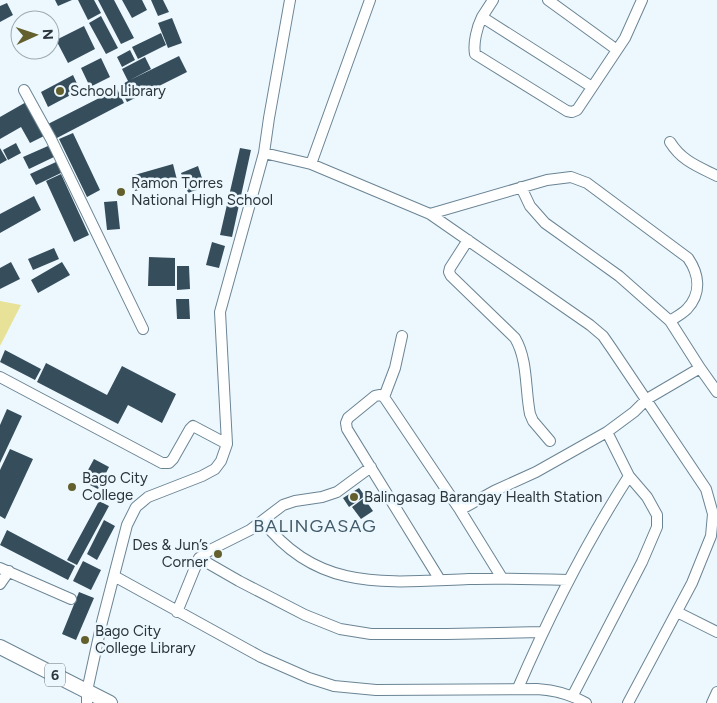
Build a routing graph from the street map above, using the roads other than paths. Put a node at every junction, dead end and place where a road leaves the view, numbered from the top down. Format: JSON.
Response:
{"nodes":[{"id":1,"x":290,"y":0,"type":"edge"},
{"id":2,"x":370,"y":0,"type":"edge"},
{"id":3,"x":493,"y":0,"type":"edge"},
{"id":4,"x":548,"y":0,"type":"edge"},
{"id":5,"x":642,"y":0,"type":"edge"},
{"id":6,"x":482,"y":17,"type":"junction"},
{"id":7,"x":618,"y":50,"type":"junction"},
{"id":8,"x":592,"y":88,"type":"junction"},
{"id":9,"x":24,"y":90,"type":"dead end"},
{"id":10,"x":670,"y":142,"type":"dead end"},
{"id":11,"x":264,"y":153,"type":"junction"},
{"id":12,"x":311,"y":164,"type":"junction"},
{"id":13,"x":717,"y":176,"type":"edge"},
{"id":14,"x":521,"y":187,"type":"junction"},
{"id":15,"x":430,"y":214,"type":"junction"},
{"id":16,"x":468,"y":240,"type":"junction"},
{"id":17,"x":670,"y":321,"type":"junction"},
{"id":18,"x":143,"y":329,"type":"dead end"},
{"id":19,"x":402,"y":336,"type":"dead end"},
{"id":20,"x":700,"y":368,"type":"junction"},
{"id":21,"x":0,"y":377,"type":"edge"},
{"id":22,"x":717,"y":392,"type":"edge"},
{"id":23,"x":384,"y":397,"type":"junction"},
{"id":24,"x":647,"y":399,"type":"junction"},
{"id":25,"x":607,"y":432,"type":"junction"},
{"id":26,"x":550,"y":441,"type":"dead end"},
{"id":27,"x":227,"y":444,"type":"junction"},
{"id":28,"x":371,"y":467,"type":"junction"},
{"id":29,"x":629,"y":476,"type":"junction"},
{"id":30,"x":460,"y":510,"type":"junction"},
{"id":31,"x":263,"y":521,"type":"junction"},
{"id":32,"x":199,"y":558,"type":"junction"},
{"id":33,"x":4,"y":570,"type":"edge"},
{"id":34,"x":114,"y":576,"type":"junction"},
{"id":35,"x":502,"y":578,"type":"junction"},
{"id":36,"x":440,"y":580,"type":"junction"},
{"id":37,"x":568,"y":580,"type":"junction"},
{"id":38,"x":0,"y":584,"type":"edge"},
{"id":39,"x":71,"y":599,"type":"dead end"},
{"id":40,"x":177,"y":612,"type":"junction"},
{"id":41,"x":677,"y":612,"type":"junction"},
{"id":42,"x":542,"y":632,"type":"junction"},
{"id":43,"x":717,"y":632,"type":"edge"},
{"id":44,"x":0,"y":647,"type":"edge"},
{"id":45,"x":518,"y":688,"type":"junction"},
{"id":46,"x":717,"y":692,"type":"edge"},
{"id":47,"x":573,"y":696,"type":"junction"},
{"id":48,"x":87,"y":697,"type":"edge"},
{"id":49,"x":110,"y":703,"type":"edge"},
{"id":50,"x":586,"y":703,"type":"edge"},
{"id":51,"x":628,"y":703,"type":"edge"},
{"id":52,"x":712,"y":703,"type":"edge"}],
"edges":[{"from":1,"to":11,"type":"street"},
{"from":2,"to":12,"type":"street"},
{"from":3,"to":6,"type":"street"},
{"from":4,"to":7,"type":"street"},
{"from":5,"to":7,"type":"street"},
{"from":6,"to":8,"type":"street"},
{"from":6,"to":8,"type":"street"},
{"from":7,"to":8,"type":"street"},
{"from":9,"to":18,"type":"street"},
{"from":10,"to":13,"type":"street"},
{"from":11,"to":12,"type":"street"},
{"from":11,"to":27,"type":"street"},
{"from":12,"to":15,"type":"street"},
{"from":14,"to":15,"type":"street"},
{"from":14,"to":17,"type":"street"},
{"from":14,"to":17,"type":"street"},
{"from":15,"to":16,"type":"street"},
{"from":16,"to":24,"type":"street"},
{"from":16,"to":26,"type":"street"},
{"from":17,"to":20,"type":"street"},
{"from":19,"to":23,"type":"street"},
{"from":20,"to":22,"type":"street"},
{"from":20,"to":24,"type":"street"},
{"from":21,"to":27,"type":"street"},
{"from":23,"to":28,"type":"street"},
{"from":23,"to":30,"type":"street"},
{"from":24,"to":25,"type":"street"},
{"from":24,"to":41,"type":"street"},
{"from":25,"to":29,"type":"street"},
{"from":25,"to":30,"type":"street"},
{"from":27,"to":34,"type":"street"},
{"from":28,"to":31,"type":"street"},
{"from":28,"to":36,"type":"street"},
{"from":29,"to":37,"type":"street"},
{"from":29,"to":47,"type":"street"},
{"from":30,"to":35,"type":"street"},
{"from":31,"to":32,"type":"street"},
{"from":31,"to":36,"type":"street"},
{"from":32,"to":40,"type":"street"},
{"from":32,"to":42,"type":"street"},
{"from":33,"to":38,"type":"street"},
{"from":33,"to":39,"type":"street"},
{"from":34,"to":40,"type":"street"},
{"from":34,"to":48,"type":"street"},
{"from":35,"to":36,"type":"street"},
{"from":35,"to":37,"type":"street"},
{"from":37,"to":42,"type":"street"},
{"from":40,"to":45,"type":"street"},
{"from":41,"to":43,"type":"street"},
{"from":41,"to":51,"type":"street"},
{"from":42,"to":45,"type":"street"},
{"from":44,"to":48,"type":"highway","number":"6"},
{"from":45,"to":47,"type":"street"},
{"from":46,"to":52,"type":"street"},
{"from":47,"to":50,"type":"street"},
{"from":48,"to":49,"type":"highway","number":"6"}]}
